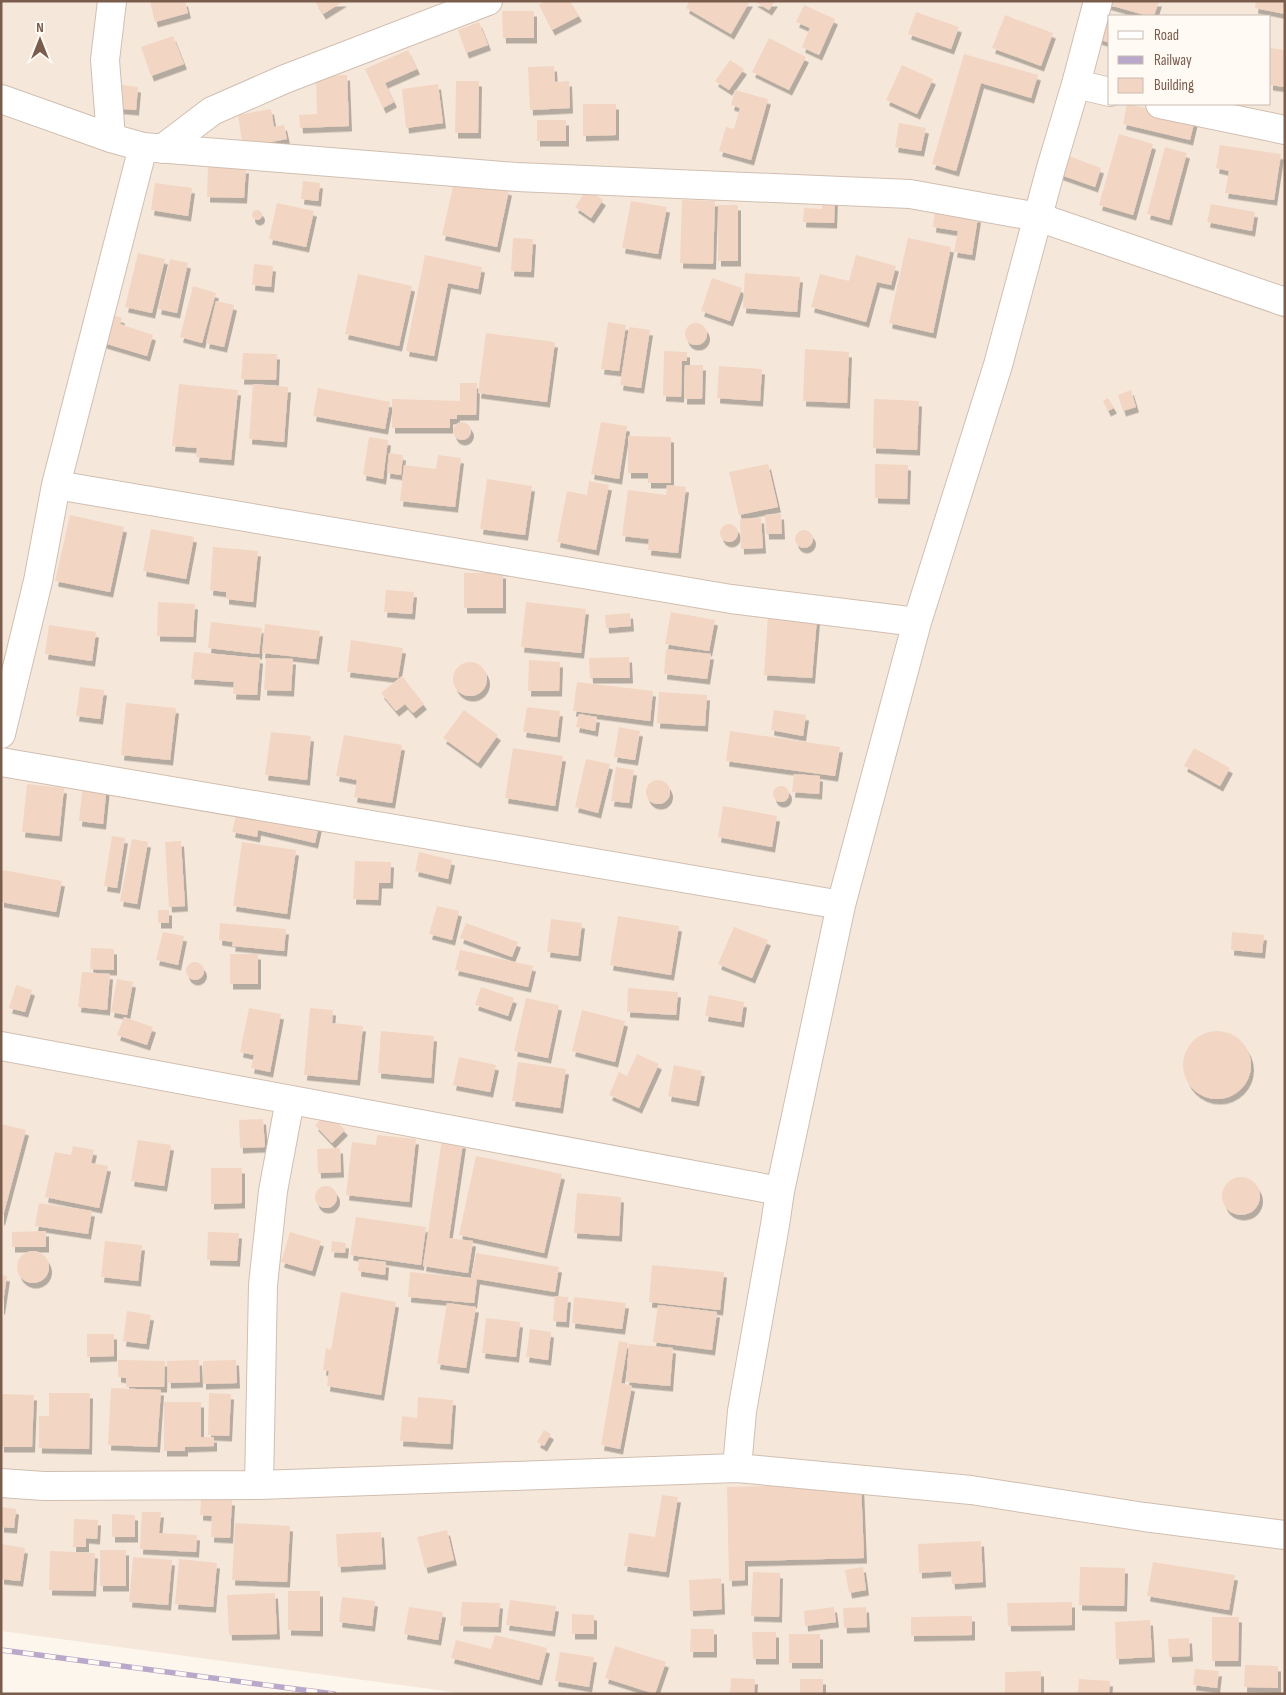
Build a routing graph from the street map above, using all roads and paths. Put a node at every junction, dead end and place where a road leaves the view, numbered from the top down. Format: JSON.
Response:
{"nodes":[{"id":1,"x":112,"y":1,"type":"edge"},
{"id":2,"x":488,"y":1,"type":"edge"},
{"id":3,"x":1098,"y":1,"type":"edge"},
{"id":4,"x":1076,"y":84,"type":"junction"},
{"id":5,"x":1108,"y":92,"type":"edge"},
{"id":6,"x":1,"y":98,"type":"edge"},
{"id":7,"x":1165,"y":105,"type":"edge"},
{"id":8,"x":1285,"y":130,"type":"edge"},
{"id":9,"x":111,"y":138,"type":"junction"},
{"id":10,"x":153,"y":148,"type":"junction"},
{"id":11,"x":1038,"y":217,"type":"junction"},
{"id":12,"x":1285,"y":302,"type":"edge"},
{"id":13,"x":56,"y":485,"type":"junction"},
{"id":14,"x":916,"y":622,"type":"junction"},
{"id":15,"x":1,"y":734,"type":"edge"},
{"id":16,"x":1,"y":762,"type":"edge"},
{"id":17,"x":841,"y":905,"type":"junction"},
{"id":18,"x":1,"y":1046,"type":"edge"},
{"id":19,"x":290,"y":1100,"type":"junction"},
{"id":20,"x":780,"y":1192,"type":"junction"},
{"id":21,"x":737,"y":1468,"type":"junction"},
{"id":22,"x":1,"y":1483,"type":"edge"},
{"id":23,"x":259,"y":1485,"type":"junction"},
{"id":24,"x":1285,"y":1535,"type":"edge"}],
"edges":[{"from":1,"to":9,"type":"street"},
{"from":2,"to":10,"type":"street"},
{"from":3,"to":4,"type":"street"},
{"from":4,"to":5,"type":"street"},
{"from":4,"to":11,"type":"street"},
{"from":6,"to":9,"type":"street"},
{"from":7,"to":8,"type":"street"},
{"from":9,"to":10,"type":"street"},
{"from":10,"to":11,"type":"street"},
{"from":10,"to":13,"type":"street"},
{"from":11,"to":12,"type":"street"},
{"from":11,"to":14,"type":"street"},
{"from":13,"to":14,"type":"street"},
{"from":13,"to":15,"type":"street"},
{"from":14,"to":17,"type":"street"},
{"from":16,"to":17,"type":"street"},
{"from":17,"to":20,"type":"street"},
{"from":18,"to":19,"type":"street"},
{"from":19,"to":20,"type":"street"},
{"from":19,"to":23,"type":"street"},
{"from":20,"to":21,"type":"street"},
{"from":21,"to":23,"type":"street"},
{"from":21,"to":24,"type":"street"},
{"from":22,"to":23,"type":"street"}]}
